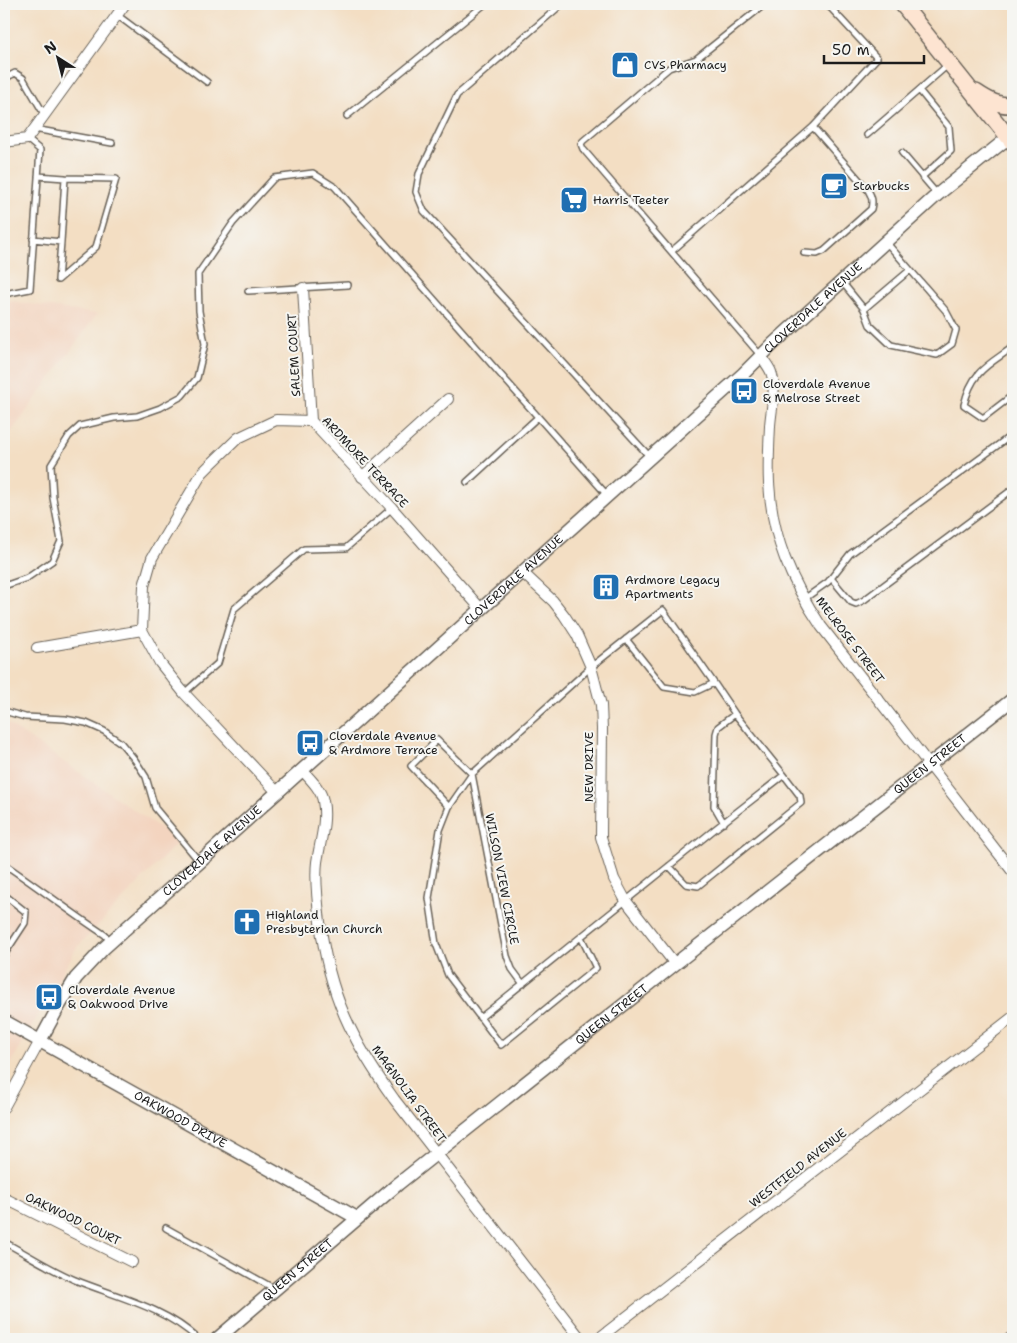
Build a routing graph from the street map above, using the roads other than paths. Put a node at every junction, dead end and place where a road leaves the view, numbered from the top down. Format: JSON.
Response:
{"nodes":[{"id":1,"x":126,"y":4,"type":"edge"},
{"id":2,"x":485,"y":4,"type":"edge"},
{"id":3,"x":562,"y":4,"type":"edge"},
{"id":4,"x":765,"y":4,"type":"edge"},
{"id":5,"x":827,"y":4,"type":"edge"},
{"id":6,"x":902,"y":4,"type":"edge"},
{"id":7,"x":117,"y":15,"type":"junction"},
{"id":8,"x":950,"y":64,"type":"junction"},
{"id":9,"x":4,"y":80,"type":"edge"},
{"id":10,"x":207,"y":82,"type":"dead end"},
{"id":11,"x":968,"y":87,"type":"junction"},
{"id":12,"x":919,"y":90,"type":"junction"},
{"id":13,"x":1013,"y":105,"type":"edge"},
{"id":14,"x":45,"y":114,"type":"junction"},
{"id":15,"x":347,"y":116,"type":"dead end"},
{"id":16,"x":813,"y":127,"type":"junction"},
{"id":17,"x":34,"y":129,"type":"junction"},
{"id":18,"x":867,"y":135,"type":"dead end"},
{"id":19,"x":1012,"y":136,"type":"edge"},
{"id":20,"x":27,"y":139,"type":"junction"},
{"id":21,"x":4,"y":142,"type":"edge"},
{"id":22,"x":112,"y":143,"type":"dead end"},
{"id":23,"x":902,"y":153,"type":"dead end"},
{"id":24,"x":38,"y":176,"type":"junction"},
{"id":25,"x":922,"y":177,"type":"junction"},
{"id":26,"x":64,"y":178,"type":"junction"},
{"id":27,"x":937,"y":195,"type":"junction"},
{"id":28,"x":33,"y":239,"type":"junction"},
{"id":29,"x":61,"y":242,"type":"junction"},
{"id":30,"x":886,"y":242,"type":"junction"},
{"id":31,"x":672,"y":251,"type":"junction"},
{"id":32,"x":804,"y":253,"type":"dead end"},
{"id":33,"x":910,"y":270,"type":"junction"},
{"id":34,"x":841,"y":282,"type":"junction"},
{"id":35,"x":348,"y":285,"type":"dead end"},
{"id":36,"x":303,"y":288,"type":"junction"},
{"id":37,"x":248,"y":291,"type":"dead end"},
{"id":38,"x":4,"y":294,"type":"edge"},
{"id":39,"x":864,"y":309,"type":"junction"},
{"id":40,"x":1013,"y":347,"type":"edge"},
{"id":41,"x":761,"y":356,"type":"junction"},
{"id":42,"x":1013,"y":395,"type":"edge"},
{"id":43,"x":448,"y":399,"type":"dead end"},
{"id":44,"x":538,"y":417,"type":"junction"},
{"id":45,"x":311,"y":421,"type":"junction"},
{"id":46,"x":1013,"y":434,"type":"edge"},
{"id":47,"x":650,"y":457,"type":"junction"},
{"id":48,"x":362,"y":476,"type":"junction"},
{"id":49,"x":467,"y":482,"type":"dead end"},
{"id":50,"x":1013,"y":489,"type":"edge"},
{"id":51,"x":608,"y":496,"type":"junction"},
{"id":52,"x":392,"y":508,"type":"junction"},
{"id":53,"x":523,"y":573,"type":"junction"},
{"id":54,"x":831,"y":578,"type":"junction"},
{"id":55,"x":4,"y":586,"type":"edge"},
{"id":56,"x":803,"y":599,"type":"junction"},
{"id":57,"x":481,"y":609,"type":"junction"},
{"id":58,"x":142,"y":630,"type":"junction"},
{"id":59,"x":626,"y":639,"type":"junction"},
{"id":60,"x":37,"y":648,"type":"dead end"},
{"id":61,"x":591,"y":667,"type":"junction"},
{"id":62,"x":714,"y":683,"type":"junction"},
{"id":63,"x":184,"y":693,"type":"junction"},
{"id":64,"x":1013,"y":699,"type":"edge"},
{"id":65,"x":4,"y":711,"type":"edge"},
{"id":66,"x":735,"y":714,"type":"junction"},
{"id":67,"x":929,"y":764,"type":"junction"},
{"id":68,"x":302,"y":770,"type":"junction"},
{"id":69,"x":472,"y":774,"type":"junction"},
{"id":70,"x":784,"y":775,"type":"junction"},
{"id":71,"x":277,"y":792,"type":"junction"},
{"id":72,"x":449,"y":807,"type":"junction"},
{"id":73,"x":724,"y":823,"type":"junction"},
{"id":74,"x":200,"y":861,"type":"junction"},
{"id":75,"x":4,"y":864,"type":"edge"},
{"id":76,"x":669,"y":866,"type":"junction"},
{"id":77,"x":1013,"y":872,"type":"edge"},
{"id":78,"x":7,"y":897,"type":"dead end"},
{"id":79,"x":626,"y":901,"type":"junction"},
{"id":80,"x":581,"y":937,"type":"junction"},
{"id":81,"x":110,"y":942,"type":"junction"},
{"id":82,"x":4,"y":956,"type":"edge"},
{"id":83,"x":675,"y":964,"type":"junction"},
{"id":84,"x":523,"y":984,"type":"junction"},
{"id":85,"x":1013,"y":1017,"type":"edge"},
{"id":86,"x":480,"y":1018,"type":"junction"},
{"id":87,"x":4,"y":1021,"type":"edge"},
{"id":88,"x":40,"y":1042,"type":"junction"},
{"id":89,"x":4,"y":1107,"type":"edge"},
{"id":90,"x":437,"y":1154,"type":"junction"},
{"id":91,"x":4,"y":1198,"type":"edge"},
{"id":92,"x":357,"y":1218,"type":"junction"},
{"id":93,"x":166,"y":1228,"type":"dead end"},
{"id":94,"x":4,"y":1242,"type":"edge"},
{"id":95,"x":132,"y":1262,"type":"dead end"},
{"id":96,"x":276,"y":1289,"type":"junction"},
{"id":97,"x":1013,"y":1336,"type":"edge"},
{"id":98,"x":198,"y":1339,"type":"edge"},
{"id":99,"x":217,"y":1339,"type":"edge"},
{"id":100,"x":580,"y":1339,"type":"edge"},
{"id":101,"x":598,"y":1339,"type":"edge"},
{"id":102,"x":1009,"y":1339,"type":"edge"}],
"edges":[{"from":1,"to":7,"type":"street"},
{"from":2,"to":15,"type":"lane"},
{"from":3,"to":47,"type":"lane"},
{"from":4,"to":31,"type":"lane"},
{"from":5,"to":16,"type":"lane"},
{"from":6,"to":8,"type":"main road"},
{"from":7,"to":10,"type":"lane"},
{"from":7,"to":14,"type":"street"},
{"from":8,"to":11,"type":"main road"},
{"from":8,"to":12,"type":"lane"},
{"from":9,"to":14,"type":"lane"},
{"from":11,"to":13,"type":"main road"},
{"from":11,"to":19,"type":"main road"},
{"from":12,"to":18,"type":"lane"},
{"from":12,"to":25,"type":"lane"},
{"from":14,"to":17,"type":"street"},
{"from":16,"to":31,"type":"lane"},
{"from":16,"to":32,"type":"lane"},
{"from":17,"to":20,"type":"street"},
{"from":17,"to":22,"type":"lane"},
{"from":19,"to":27,"type":"street","name":"CLOVERDALE AVENUE"},
{"from":20,"to":21,"type":"street"},
{"from":20,"to":24,"type":"lane"},
{"from":23,"to":25,"type":"lane"},
{"from":24,"to":26,"type":"lane"},
{"from":24,"to":28,"type":"lane"},
{"from":25,"to":27,"type":"lane"},
{"from":26,"to":29,"type":"lane"},
{"from":26,"to":29,"type":"lane"},
{"from":27,"to":30,"type":"street","name":"CLOVERDALE AVENUE"},
{"from":28,"to":29,"type":"lane"},
{"from":28,"to":38,"type":"lane"},
{"from":30,"to":33,"type":"lane"},
{"from":30,"to":34,"type":"street","name":"CLOVERDALE AVENUE"},
{"from":31,"to":41,"type":"lane"},
{"from":33,"to":39,"type":"lane"},
{"from":33,"to":39,"type":"lane"},
{"from":34,"to":39,"type":"lane"},
{"from":34,"to":41,"type":"street","name":"CLOVERDALE AVENUE"},
{"from":35,"to":36,"type":"lane"},
{"from":36,"to":37,"type":"lane"},
{"from":36,"to":45,"type":"street","name":"SALEM COURT"},
{"from":40,"to":42,"type":"lane"},
{"from":41,"to":47,"type":"street","name":"CLOVERDALE AVENUE"},
{"from":41,"to":56,"type":"street","name":"MELROSE STREET"},
{"from":43,"to":48,"type":"street"},
{"from":44,"to":49,"type":"lane"},
{"from":44,"to":51,"type":"lane"},
{"from":44,"to":55,"type":"lane"},
{"from":45,"to":48,"type":"street","name":"ARDMORE TERRACE"},
{"from":45,"to":58,"type":"street","name":"ARDMORE TERRACE"},
{"from":46,"to":54,"type":"lane"},
{"from":47,"to":51,"type":"street","name":"CLOVERDALE AVENUE"},
{"from":48,"to":52,"type":"street","name":"ARDMORE TERRACE"},
{"from":50,"to":54,"type":"lane"},
{"from":51,"to":53,"type":"street","name":"CLOVERDALE AVENUE"},
{"from":52,"to":57,"type":"street","name":"ARDMORE TERRACE"},
{"from":52,"to":63,"type":"lane"},
{"from":53,"to":57,"type":"street","name":"CLOVERDALE AVENUE"},
{"from":53,"to":61,"type":"street","name":"NEW DRIVE"},
{"from":54,"to":56,"type":"lane"},
{"from":56,"to":67,"type":"street","name":"MELROSE STREET"},
{"from":57,"to":68,"type":"street","name":"CLOVERDALE AVENUE"},
{"from":58,"to":60,"type":"street"},
{"from":58,"to":63,"type":"street"},
{"from":59,"to":61,"type":"lane"},
{"from":59,"to":62,"type":"lane"},
{"from":59,"to":62,"type":"lane"},
{"from":61,"to":69,"type":"lane"},
{"from":61,"to":79,"type":"street","name":"NEW DRIVE"},
{"from":62,"to":66,"type":"lane"},
{"from":63,"to":71,"type":"street"},
{"from":64,"to":67,"type":"street","name":"QUEEN STREET"},
{"from":65,"to":74,"type":"lane"},
{"from":66,"to":70,"type":"lane"},
{"from":66,"to":73,"type":"lane"},
{"from":67,"to":77,"type":"street","name":"MELROSE STREET"},
{"from":67,"to":83,"type":"street","name":"QUEEN STREET"},
{"from":68,"to":71,"type":"street","name":"CLOVERDALE AVENUE"},
{"from":68,"to":90,"type":"street","name":"MAGNOLIA STREET"},
{"from":69,"to":72,"type":"lane"},
{"from":69,"to":72,"type":"lane"},
{"from":69,"to":84,"type":"lane","name":"WILSON VIEW CIRCLE"},
{"from":70,"to":73,"type":"lane"},
{"from":70,"to":76,"type":"lane"},
{"from":71,"to":74,"type":"street","name":"CLOVERDALE AVENUE"},
{"from":72,"to":86,"type":"lane"},
{"from":73,"to":76,"type":"lane"},
{"from":74,"to":81,"type":"street","name":"CLOVERDALE AVENUE"},
{"from":75,"to":81,"type":"lane"},
{"from":76,"to":79,"type":"lane"},
{"from":78,"to":82,"type":"lane"},
{"from":79,"to":80,"type":"lane"},
{"from":79,"to":83,"type":"street","name":"NEW DRIVE"},
{"from":80,"to":84,"type":"lane"},
{"from":80,"to":86,"type":"lane"},
{"from":81,"to":88,"type":"street","name":"CLOVERDALE AVENUE"},
{"from":83,"to":90,"type":"street","name":"QUEEN STREET"},
{"from":84,"to":86,"type":"lane"},
{"from":85,"to":101,"type":"street","name":"WESTFIELD AVENUE"},
{"from":87,"to":88,"type":"street","name":"OAKWOOD DRIVE"},
{"from":88,"to":89,"type":"street"},
{"from":88,"to":92,"type":"street","name":"OAKWOOD DRIVE"},
{"from":90,"to":92,"type":"street","name":"QUEEN STREET"},
{"from":90,"to":100,"type":"street","name":"MAGNOLIA STREET"},
{"from":91,"to":95,"type":"street","name":"OAKWOOD COURT"},
{"from":92,"to":96,"type":"street","name":"QUEEN STREET"},
{"from":93,"to":96,"type":"lane"},
{"from":94,"to":98,"type":"lane"},
{"from":96,"to":99,"type":"street","name":"QUEEN STREET"},
{"from":97,"to":102,"type":"street"}]}
